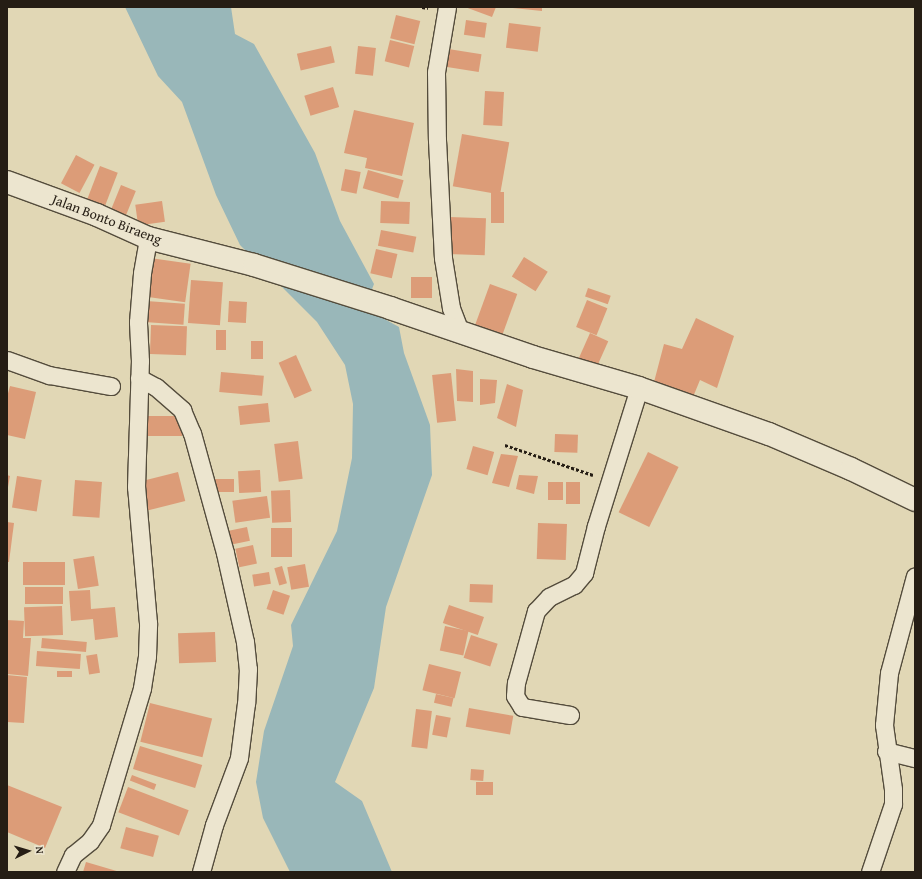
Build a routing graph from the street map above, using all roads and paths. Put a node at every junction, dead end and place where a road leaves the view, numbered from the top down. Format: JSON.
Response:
{"nodes":[{"id":1,"x":447,"y":7,"type":"edge"},
{"id":2,"x":7,"y":182,"type":"edge"},
{"id":3,"x":148,"y":238,"type":"junction"},
{"id":4,"x":460,"y":332,"type":"junction"},
{"id":5,"x":7,"y":361,"type":"edge"},
{"id":6,"x":139,"y":378,"type":"junction"},
{"id":7,"x":111,"y":386,"type":"dead end"},
{"id":8,"x":639,"y":388,"type":"junction"},
{"id":9,"x":505,"y":445,"type":"dead end"},
{"id":10,"x":611,"y":480,"type":"junction"},
{"id":11,"x":915,"y":500,"type":"edge"},
{"id":12,"x":915,"y":576,"type":"edge"},
{"id":13,"x":570,"y":715,"type":"dead end"},
{"id":14,"x":886,"y":751,"type":"junction"},
{"id":15,"x":915,"y":758,"type":"edge"},
{"id":16,"x":65,"y":872,"type":"edge"},
{"id":17,"x":201,"y":872,"type":"edge"},
{"id":18,"x":870,"y":872,"type":"edge"}],
"edges":[{"from":1,"to":4,"type":"street"},
{"from":2,"to":3,"type":"street","name":"Jalan Bonto Biraeng"},
{"from":3,"to":4,"type":"street","name":"Jalan Bonto Biraeng"},
{"from":3,"to":6,"type":"street"},
{"from":4,"to":8,"type":"street","name":"Jalan Bonto Biraeng"},
{"from":5,"to":7,"type":"street"},
{"from":6,"to":16,"type":"street"},
{"from":6,"to":17,"type":"street"},
{"from":8,"to":10,"type":"street"},
{"from":8,"to":11,"type":"street","name":"Jalan Bonto Biraeng"},
{"from":9,"to":10,"type":"path"},
{"from":10,"to":13,"type":"street"},
{"from":12,"to":14,"type":"street"},
{"from":14,"to":15,"type":"street"},
{"from":14,"to":18,"type":"street"}]}
